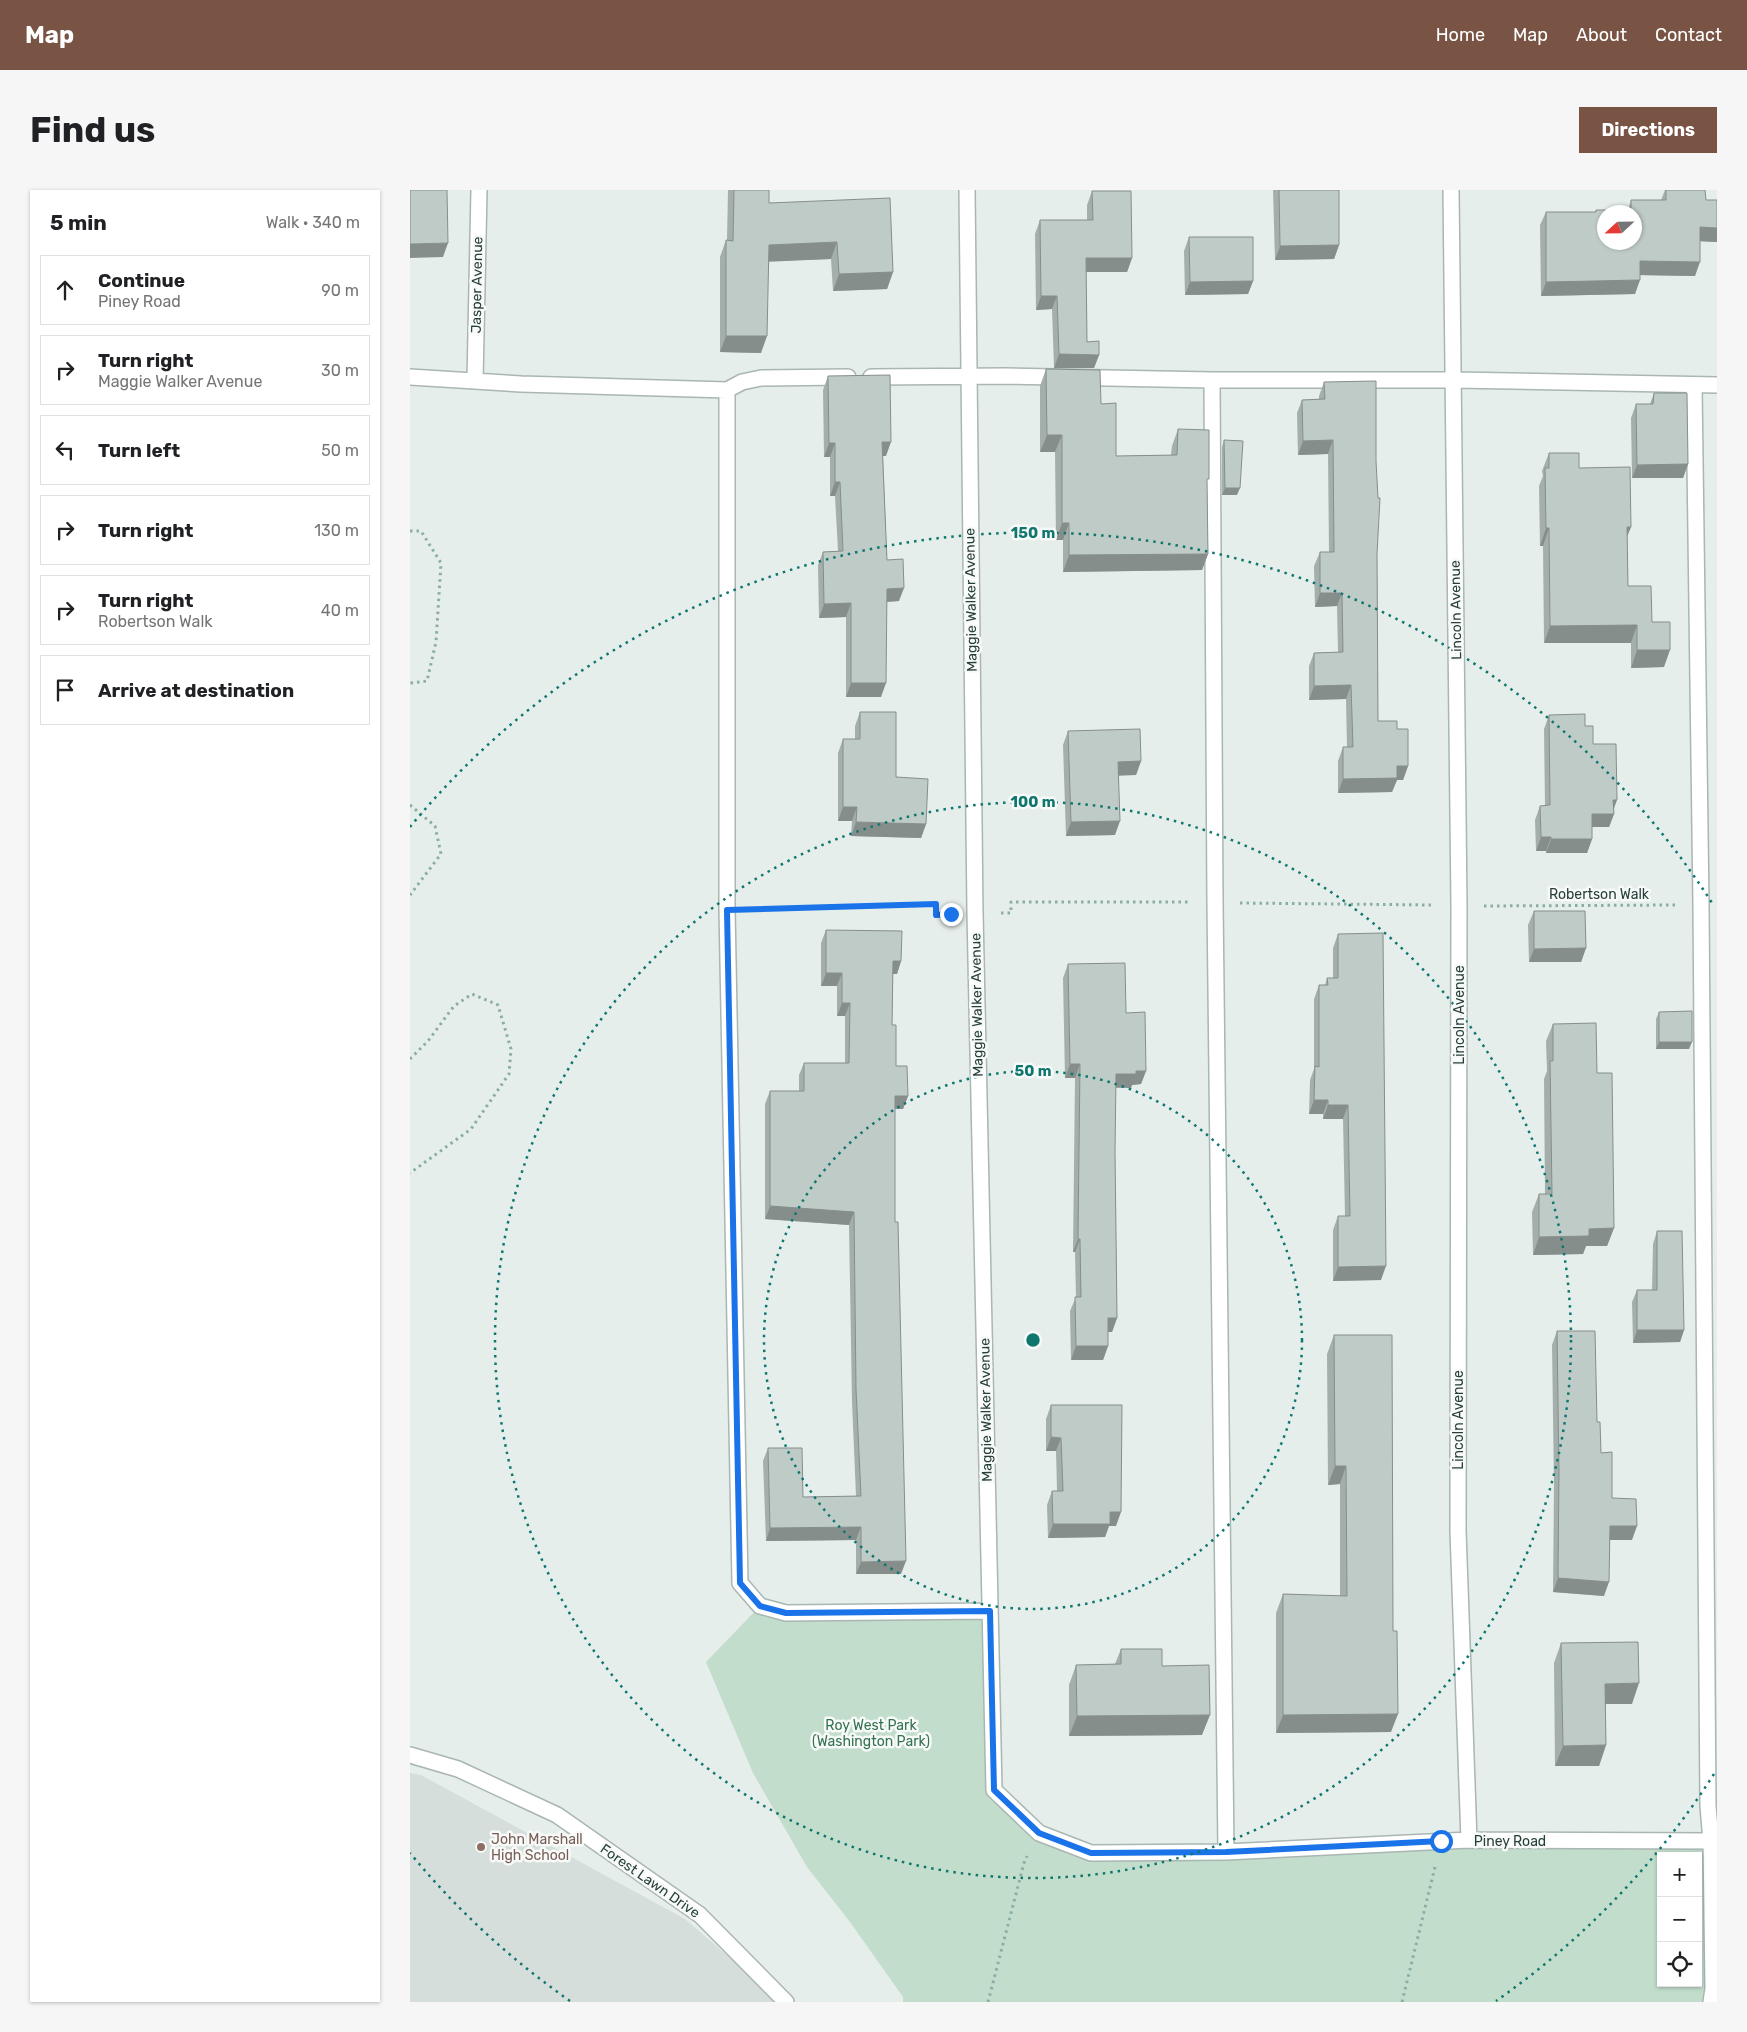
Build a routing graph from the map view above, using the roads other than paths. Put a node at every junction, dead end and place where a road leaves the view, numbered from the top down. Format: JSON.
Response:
{"nodes":[{"id":1,"x":479,"y":190,"type":"edge"},
{"id":2,"x":966,"y":190,"type":"edge"},
{"id":3,"x":1452,"y":190,"type":"edge"},
{"id":4,"x":969,"y":375,"type":"junction"},
{"id":5,"x":410,"y":378,"type":"edge"},
{"id":6,"x":1212,"y":380,"type":"junction"},
{"id":7,"x":1454,"y":380,"type":"junction"},
{"id":8,"x":476,"y":381,"type":"junction"},
{"id":9,"x":1717,"y":385,"type":"edge"},
{"id":10,"x":1694,"y":386,"type":"junction"},
{"id":11,"x":727,"y":390,"type":"junction"},
{"id":12,"x":990,"y":1611,"type":"junction"},
{"id":13,"x":410,"y":1755,"type":"edge"},
{"id":14,"x":994,"y":1790,"type":"joint"},
{"id":15,"x":1470,"y":1840,"type":"junction"},
{"id":16,"x":1714,"y":1841,"type":"edge"},
{"id":17,"x":1226,"y":1852,"type":"junction"},
{"id":18,"x":786,"y":2002,"type":"edge"},
{"id":19,"x":1711,"y":2002,"type":"edge"}],
"edges":[{"from":1,"to":8,"type":"street","name":"Jasper Avenue"},
{"from":2,"to":4,"type":"street","name":"Maggie Walker Avenue"},
{"from":3,"to":7,"type":"street","name":"Lincoln Avenue"},
{"from":4,"to":6,"type":"street"},
{"from":4,"to":11,"type":"street"},
{"from":4,"to":12,"type":"street","name":"Maggie Walker Avenue"},
{"from":5,"to":8,"type":"street"},
{"from":6,"to":7,"type":"street"},
{"from":6,"to":17,"type":"street"},
{"from":7,"to":10,"type":"street"},
{"from":7,"to":15,"type":"street","name":"Lincoln Avenue"},
{"from":8,"to":11,"type":"street"},
{"from":9,"to":10,"type":"street"},
{"from":10,"to":16,"type":"street"},
{"from":11,"to":12,"type":"street"},
{"from":12,"to":14,"type":"street","name":"Maggie Walker Avenue"},
{"from":13,"to":18,"type":"street","name":"Forest Lawn Drive"},
{"from":14,"to":17,"type":"street","name":"Piney Road"},
{"from":15,"to":16,"type":"street","name":"Piney Road"},
{"from":15,"to":17,"type":"street","name":"Piney Road"},
{"from":16,"to":19,"type":"street"}]}
